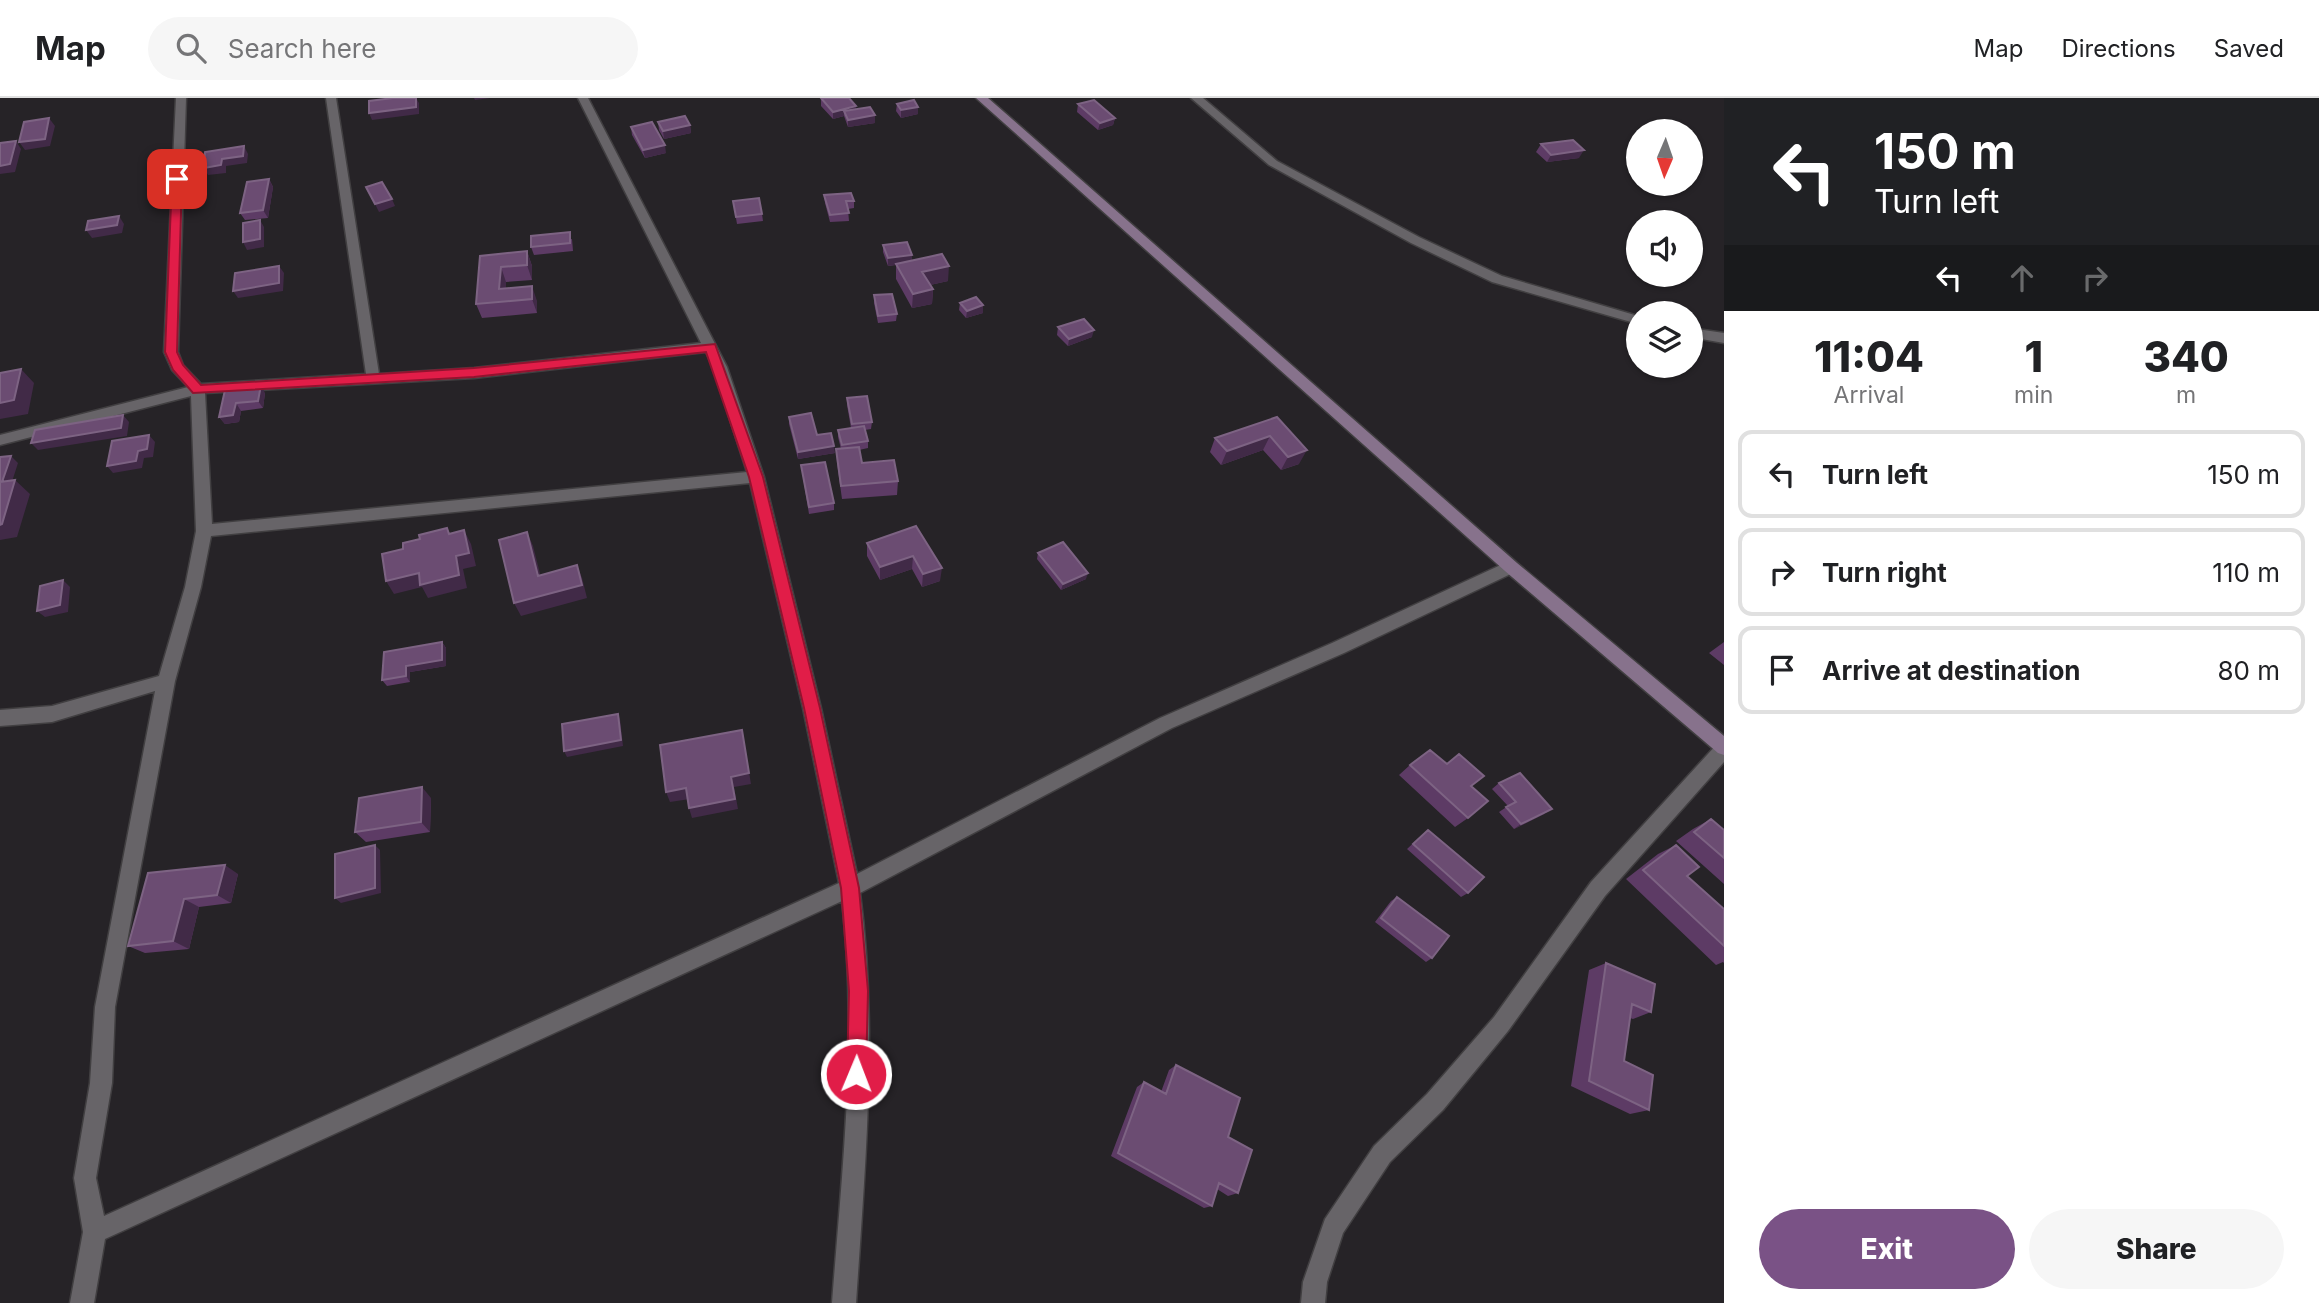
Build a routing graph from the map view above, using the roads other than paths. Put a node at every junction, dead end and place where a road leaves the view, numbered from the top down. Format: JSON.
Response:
{"nodes":[{"id":1,"x":181,"y":98,"type":"edge"},
{"id":2,"x":331,"y":98,"type":"edge"},
{"id":3,"x":583,"y":98,"type":"edge"},
{"id":4,"x":981,"y":98,"type":"edge"},
{"id":5,"x":1196,"y":98,"type":"edge"},
{"id":6,"x":1626,"y":317,"type":"edge"},
{"id":7,"x":1703,"y":334,"type":"edge"},
{"id":8,"x":1724,"y":338,"type":"edge"},
{"id":9,"x":711,"y":347,"type":"junction"},
{"id":10,"x":373,"y":377,"type":"junction"},
{"id":11,"x":198,"y":389,"type":"junction"},
{"id":12,"x":0,"y":440,"type":"edge"},
{"id":13,"x":756,"y":477,"type":"junction"},
{"id":14,"x":204,"y":531,"type":"junction"},
{"id":15,"x":1511,"y":567,"type":"junction"},
{"id":16,"x":166,"y":681,"type":"junction"},
{"id":17,"x":0,"y":718,"type":"edge"},
{"id":18,"x":1724,"y":748,"type":"edge"},
{"id":19,"x":850,"y":888,"type":"junction"},
{"id":20,"x":95,"y":1232,"type":"junction"},
{"id":21,"x":82,"y":1303,"type":"edge"},
{"id":22,"x":844,"y":1303,"type":"edge"},
{"id":23,"x":1313,"y":1303,"type":"edge"}],
"edges":[{"from":1,"to":11,"type":"street"},
{"from":2,"to":10,"type":"street"},
{"from":3,"to":9,"type":"street"},
{"from":4,"to":15,"type":"street"},
{"from":5,"to":6,"type":"street"},
{"from":7,"to":8,"type":"street"},
{"from":9,"to":10,"type":"street"},
{"from":9,"to":13,"type":"street"},
{"from":10,"to":11,"type":"street"},
{"from":11,"to":12,"type":"street"},
{"from":11,"to":14,"type":"street"},
{"from":13,"to":14,"type":"street"},
{"from":13,"to":19,"type":"street"},
{"from":14,"to":16,"type":"street"},
{"from":15,"to":18,"type":"street"},
{"from":15,"to":19,"type":"street"},
{"from":16,"to":17,"type":"street"},
{"from":16,"to":20,"type":"street"},
{"from":18,"to":23,"type":"street"},
{"from":19,"to":20,"type":"street"},
{"from":19,"to":22,"type":"street"},
{"from":20,"to":21,"type":"street"}]}
